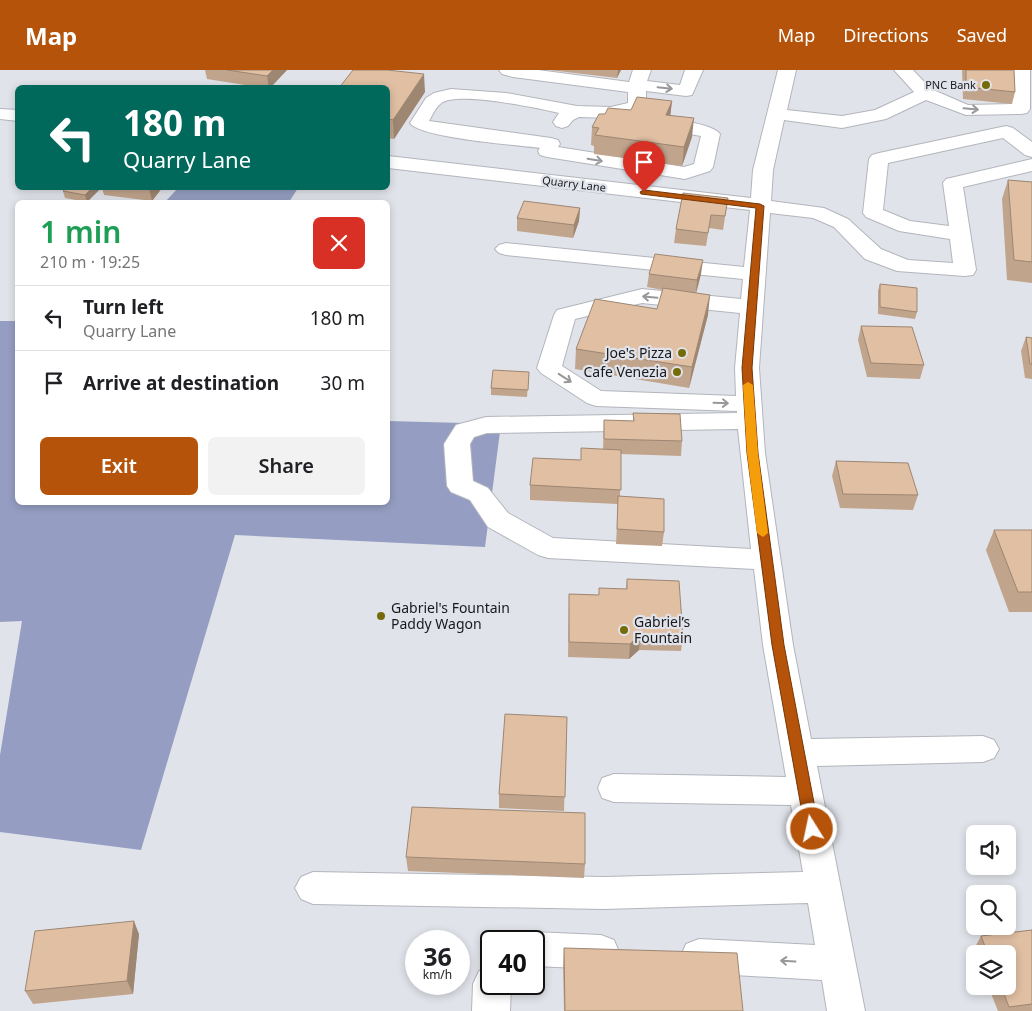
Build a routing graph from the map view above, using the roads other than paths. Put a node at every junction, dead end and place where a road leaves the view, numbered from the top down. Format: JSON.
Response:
{"nodes":[{"id":1,"x":508,"y":70,"type":"edge"},
{"id":2,"x":694,"y":70,"type":"edge"},
{"id":3,"x":787,"y":70,"type":"edge"},
{"id":4,"x":903,"y":70,"type":"edge"},
{"id":5,"x":1021,"y":70,"type":"edge"},
{"id":6,"x":639,"y":81,"type":"edge"},
{"id":7,"x":925,"y":93,"type":"junction"},
{"id":8,"x":576,"y":111,"type":"junction"},
{"id":9,"x":617,"y":112,"type":"junction"},
{"id":10,"x":0,"y":114,"type":"edge"},
{"id":11,"x":777,"y":114,"type":"junction"},
{"id":12,"x":15,"y":116,"type":"edge"},
{"id":13,"x":634,"y":121,"type":"edge"},
{"id":14,"x":668,"y":125,"type":"edge"},
{"id":15,"x":549,"y":148,"type":"junction"},
{"id":16,"x":1032,"y":151,"type":"edge"},
{"id":17,"x":390,"y":162,"type":"edge"},
{"id":18,"x":1032,"y":165,"type":"edge"},
{"id":19,"x":533,"y":179,"type":"junction"},
{"id":20,"x":760,"y":206,"type":"junction"},
{"id":21,"x":960,"y":234,"type":"junction"},
{"id":22,"x":506,"y":249,"type":"dead end"},
{"id":23,"x":754,"y":274,"type":"junction"},
{"id":24,"x":751,"y":307,"type":"junction"},
{"id":25,"x":750,"y":413,"type":"junction"},
{"id":26,"x":766,"y":560,"type":"junction"},
{"id":27,"x":983,"y":749,"type":"dead end"},
{"id":28,"x":798,"y":753,"type":"junction"},
{"id":29,"x":614,"y":788,"type":"dead end"},
{"id":30,"x":805,"y":791,"type":"junction"},
{"id":31,"x":823,"y":887,"type":"junction"},
{"id":32,"x":313,"y":888,"type":"dead end"},
{"id":33,"x":545,"y":949,"type":"edge"},
{"id":34,"x":633,"y":953,"type":"edge"},
{"id":35,"x":672,"y":955,"type":"edge"},
{"id":36,"x":837,"y":963,"type":"junction"},
{"id":37,"x":492,"y":995,"type":"edge"},
{"id":38,"x":491,"y":1011,"type":"edge"},
{"id":39,"x":846,"y":1011,"type":"edge"}],
"edges":[{"from":1,"to":6,"type":"street"},
{"from":6,"to":2,"type":"street","one_way":true},
{"from":3,"to":11,"type":"street"},
{"from":4,"to":7,"type":"street"},
{"from":7,"to":5,"type":"street","one_way":true},
{"from":6,"to":9,"type":"street"},
{"from":7,"to":11,"type":"street"},
{"from":8,"to":9,"type":"street"},
{"from":8,"to":15,"type":"street"},
{"from":8,"to":15,"type":"street"},
{"from":9,"to":13,"type":"street"},
{"from":10,"to":12,"type":"street"},
{"from":11,"to":20,"type":"street"},
{"from":15,"to":14,"type":"street","one_way":true},
{"from":15,"to":19,"type":"street"},
{"from":16,"to":21,"type":"street"},
{"from":17,"to":19,"type":"street","name":"Quarry Lane"},
{"from":18,"to":21,"type":"street"},
{"from":19,"to":20,"type":"street","name":"Quarry Lane"},
{"from":20,"to":21,"type":"street","name":"Quarry Lane"},
{"from":20,"to":23,"type":"street"},
{"from":22,"to":23,"type":"street"},
{"from":23,"to":24,"type":"street"},
{"from":24,"to":25,"type":"street"},
{"from":24,"to":25,"type":"street","one_way":true},
{"from":25,"to":26,"type":"street"},
{"from":25,"to":26,"type":"street"},
{"from":26,"to":28,"type":"street"},
{"from":27,"to":28,"type":"street"},
{"from":28,"to":30,"type":"street"},
{"from":29,"to":30,"type":"street"},
{"from":30,"to":31,"type":"street"},
{"from":31,"to":32,"type":"street"},
{"from":31,"to":36,"type":"street"},
{"from":33,"to":34,"type":"street"},
{"from":36,"to":35,"type":"street","one_way":true},
{"from":36,"to":39,"type":"street"},
{"from":37,"to":38,"type":"street"}]}
